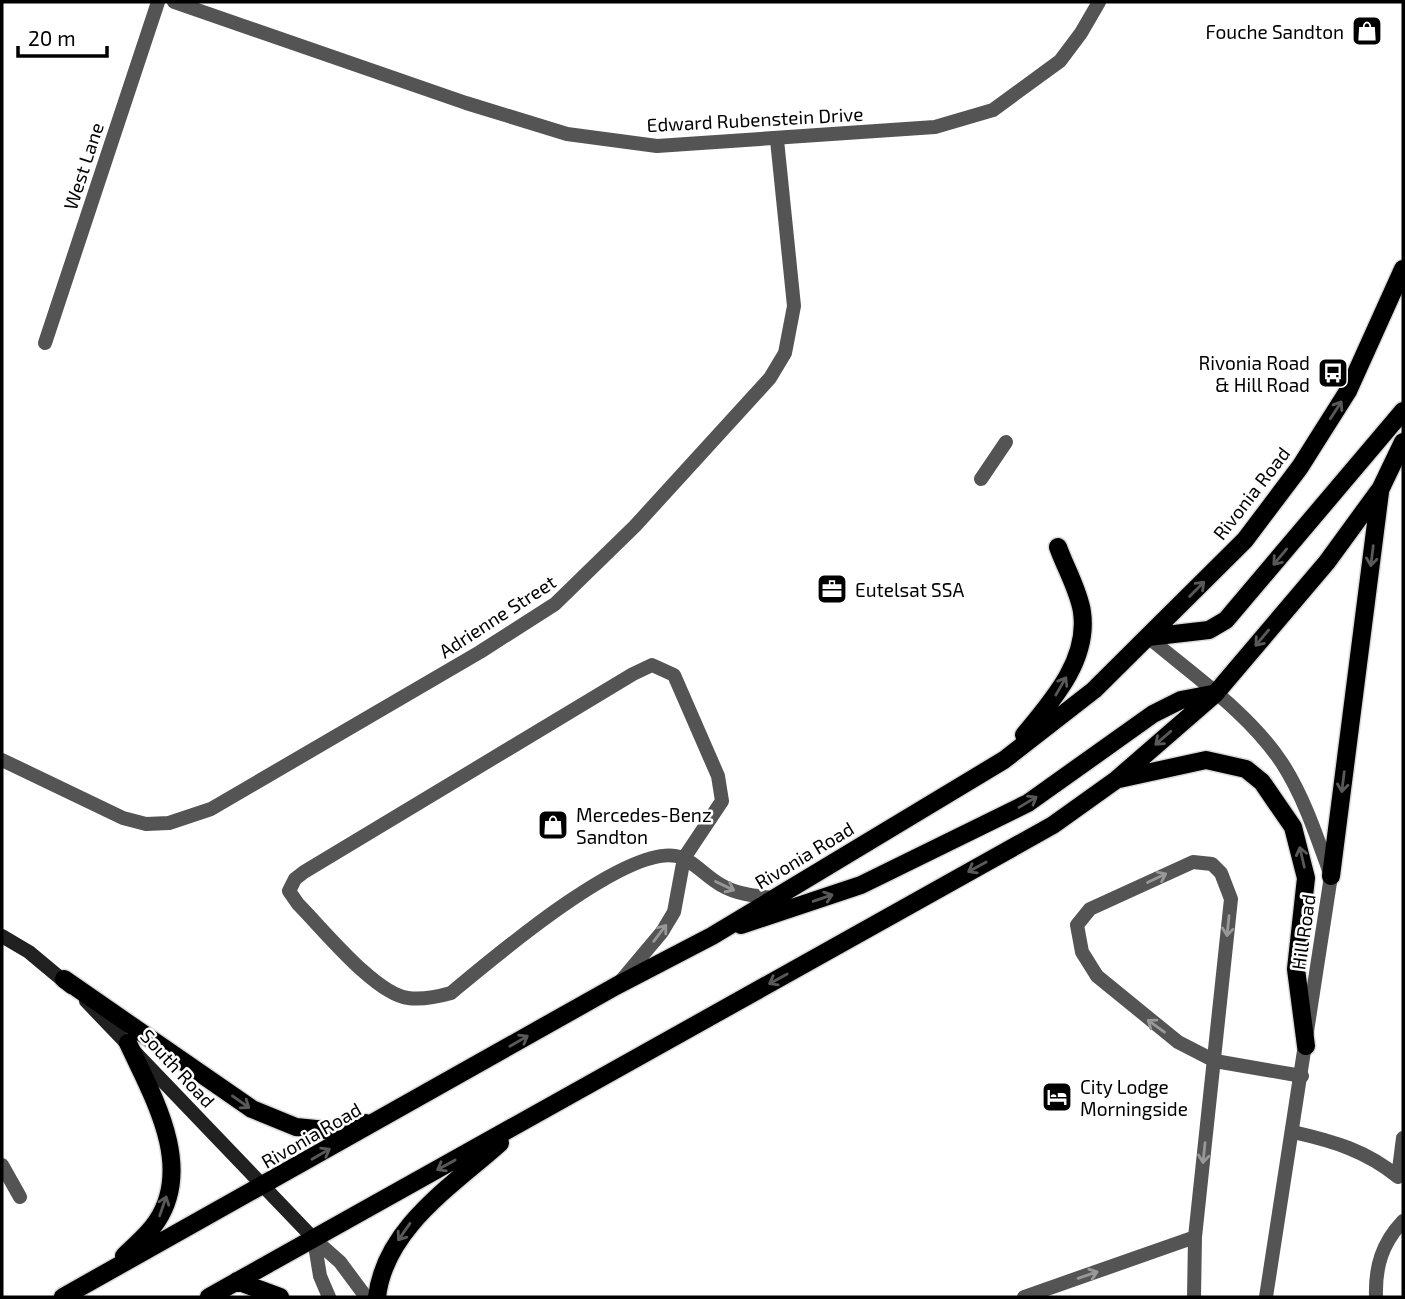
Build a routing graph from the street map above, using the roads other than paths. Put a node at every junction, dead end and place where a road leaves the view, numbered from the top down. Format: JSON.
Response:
{"nodes":[{"id":1,"x":158,"y":2,"type":"edge"},
{"id":2,"x":174,"y":2,"type":"edge"},
{"id":3,"x":1099,"y":2,"type":"edge"},
{"id":4,"x":777,"y":140,"type":"junction"},
{"id":5,"x":1403,"y":269,"type":"edge"},
{"id":6,"x":45,"y":343,"type":"dead end"},
{"id":7,"x":1403,"y":411,"type":"edge"},
{"id":8,"x":1006,"y":442,"type":"dead end"},
{"id":9,"x":1403,"y":442,"type":"edge"},
{"id":10,"x":981,"y":479,"type":"dead end"},
{"id":11,"x":1381,"y":488,"type":"junction"},
{"id":12,"x":1058,"y":547,"type":"dead end"},
{"id":13,"x":1149,"y":637,"type":"junction"},
{"id":14,"x":1215,"y":694,"type":"junction"},
{"id":15,"x":2,"y":760,"type":"edge"},
{"id":16,"x":1004,"y":760,"type":"junction"},
{"id":17,"x":1116,"y":780,"type":"junction"},
{"id":18,"x":684,"y":858,"type":"junction"},
{"id":19,"x":1331,"y":876,"type":"junction"},
{"id":20,"x":772,"y":898,"type":"junction"},
{"id":21,"x":2,"y":936,"type":"edge"},
{"id":22,"x":712,"y":936,"type":"junction"},
{"id":23,"x":64,"y":979,"type":"junction"},
{"id":24,"x":616,"y":986,"type":"junction"},
{"id":25,"x":128,"y":1043,"type":"junction"},
{"id":26,"x":1306,"y":1046,"type":"junction"},
{"id":27,"x":1215,"y":1061,"type":"junction"},
{"id":28,"x":1302,"y":1076,"type":"junction"},
{"id":29,"x":526,"y":1120,"type":"junction"},
{"id":30,"x":379,"y":1121,"type":"junction"},
{"id":31,"x":1293,"y":1132,"type":"junction"},
{"id":32,"x":1403,"y":1138,"type":"edge"},
{"id":33,"x":2,"y":1165,"type":"edge"},
{"id":34,"x":262,"y":1187,"type":"junction"},
{"id":35,"x":20,"y":1197,"type":"dead end"},
{"id":36,"x":1403,"y":1220,"type":"edge"},
{"id":37,"x":1195,"y":1237,"type":"junction"},
{"id":38,"x":314,"y":1239,"type":"junction"},
{"id":39,"x":103,"y":1275,"type":"junction"},
{"id":40,"x":237,"y":1281,"type":"junction"},
{"id":41,"x":63,"y":1297,"type":"edge"},
{"id":42,"x":209,"y":1297,"type":"edge"},
{"id":43,"x":280,"y":1297,"type":"edge"},
{"id":44,"x":329,"y":1297,"type":"edge"},
{"id":45,"x":366,"y":1297,"type":"edge"},
{"id":46,"x":377,"y":1297,"type":"edge"},
{"id":47,"x":1024,"y":1297,"type":"edge"},
{"id":48,"x":1194,"y":1297,"type":"edge"},
{"id":49,"x":1266,"y":1297,"type":"edge"},
{"id":50,"x":1376,"y":1297,"type":"edge"}],
"edges":[{"from":1,"to":6,"type":"street","name":"West Lane"},
{"from":2,"to":4,"type":"street","name":"Edward Rubenstein Drive"},
{"from":3,"to":4,"type":"street","name":"Edward Rubenstein Drive"},
{"from":4,"to":15,"type":"street","name":"Adrienne Street"},
{"from":13,"to":5,"type":"main road","name":"Rivonia Road","one_way":true},
{"from":7,"to":13,"type":"main road","one_way":true},
{"from":8,"to":10,"type":"street"},
{"from":9,"to":11,"type":"main road"},
{"from":11,"to":14,"type":"main road","one_way":true},
{"from":11,"to":19,"type":"main road","one_way":true},
{"from":16,"to":12,"type":"main road","one_way":true},
{"from":13,"to":14,"type":"street","name":"Hill Road"},
{"from":13,"to":16,"type":"main road","name":"Rivonia Road"},
{"from":14,"to":17,"type":"main road","one_way":true},
{"from":14,"to":19,"type":"street","name":"Hill Road"},
{"from":22,"to":14,"type":"main road","one_way":true},
{"from":16,"to":20,"type":"main road","name":"Rivonia Road"},
{"from":26,"to":17,"type":"main road","one_way":true},
{"from":17,"to":29,"type":"main road","one_way":true},
{"from":18,"to":18,"type":"street"},
{"from":18,"to":20,"type":"street","one_way":true},
{"from":24,"to":18,"type":"street","one_way":true},
{"from":19,"to":26,"type":"street","name":"Hill Road"},
{"from":20,"to":22,"type":"main road","name":"Rivonia Road"},
{"from":21,"to":23,"type":"street","name":"South Road"},
{"from":22,"to":24,"type":"main road","name":"Rivonia Road"},
{"from":23,"to":25,"type":"street","name":"South Road"},
{"from":23,"to":30,"type":"main road","one_way":true},
{"from":30,"to":24,"type":"main road","name":"Rivonia Road","one_way":true},
{"from":25,"to":34,"type":"street","name":"South Road"},
{"from":39,"to":25,"type":"main road","one_way":true},
{"from":26,"to":28,"type":"street","name":"Hill Road"},
{"from":27,"to":27,"type":"street","one_way":true},
{"from":27,"to":28,"type":"street"},
{"from":27,"to":37,"type":"street","one_way":true},
{"from":28,"to":31,"type":"street","name":"Hill Road"},
{"from":29,"to":38,"type":"main road","one_way":true},
{"from":29,"to":46,"type":"main road","one_way":true},
{"from":34,"to":30,"type":"main road","name":"Rivonia Road","one_way":true},
{"from":31,"to":32,"type":"street"},
{"from":31,"to":49,"type":"street","name":"Hill Road"},
{"from":33,"to":35,"type":"street"},
{"from":34,"to":38,"type":"street","name":"South Road"},
{"from":34,"to":39,"type":"main road","name":"Rivonia Road"},
{"from":36,"to":50,"type":"street"},
{"from":47,"to":37,"type":"street","one_way":true},
{"from":37,"to":48,"type":"street"},
{"from":38,"to":40,"type":"main road"},
{"from":38,"to":44,"type":"street"},
{"from":38,"to":45,"type":"street"},
{"from":39,"to":41,"type":"main road","name":"Rivonia Road"},
{"from":40,"to":42,"type":"main road"},
{"from":40,"to":43,"type":"main road"}]}
